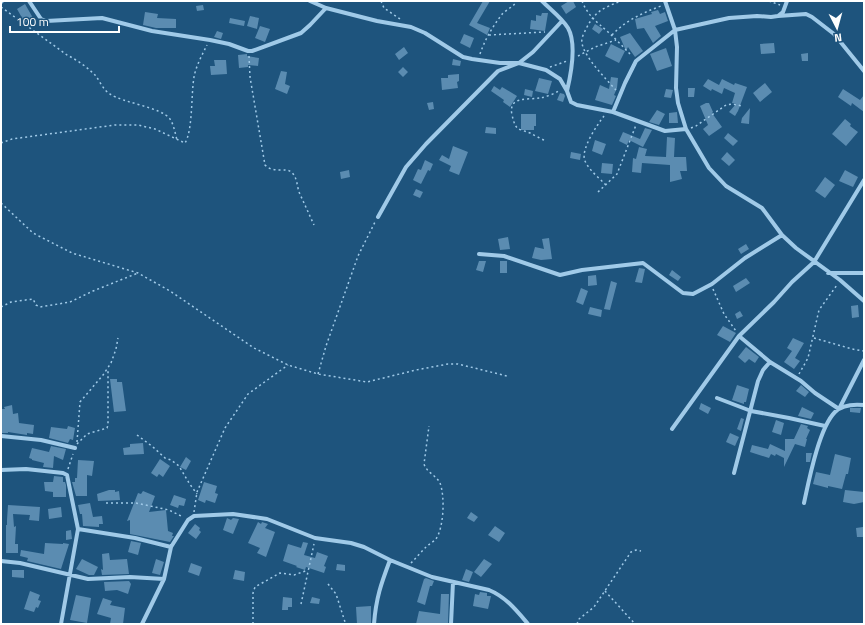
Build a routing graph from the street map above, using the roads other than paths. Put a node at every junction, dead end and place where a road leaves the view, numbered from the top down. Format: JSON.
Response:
{"nodes":[{"id":1,"x":29,"y":1,"type":"edge"},
{"id":2,"x":310,"y":1,"type":"edge"},
{"id":3,"x":542,"y":1,"type":"edge"},
{"id":4,"x":787,"y":1,"type":"edge"},
{"id":5,"x":666,"y":2,"type":"edge"},
{"id":6,"x":326,"y":8,"type":"junction"},
{"id":7,"x":778,"y":16,"type":"junction"},
{"id":8,"x":562,"y":21,"type":"junction"},
{"id":9,"x":675,"y":30,"type":"junction"},
{"id":10,"x":519,"y":63,"type":"junction"},
{"id":11,"x":864,"y":71,"type":"edge"},
{"id":12,"x":566,"y":89,"type":"junction"},
{"id":13,"x":613,"y":112,"type":"junction"},
{"id":14,"x":686,"y":129,"type":"junction"},
{"id":15,"x":864,"y":180,"type":"edge"},
{"id":16,"x":378,"y":217,"type":"road end"},
{"id":17,"x":782,"y":235,"type":"junction"},
{"id":18,"x":479,"y":254,"type":"dead end"},
{"id":19,"x":814,"y":262,"type":"junction"},
{"id":20,"x":828,"y":273,"type":"junction"},
{"id":21,"x":864,"y":273,"type":"edge"},
{"id":22,"x":864,"y":301,"type":"edge"},
{"id":23,"x":739,"y":336,"type":"junction"},
{"id":24,"x":864,"y":360,"type":"edge"},
{"id":25,"x":770,"y":362,"type":"junction"},
{"id":26,"x":717,"y":398,"type":"dead end"},
{"id":27,"x":864,"y":405,"type":"edge"},
{"id":28,"x":839,"y":409,"type":"junction"},
{"id":29,"x":751,"y":411,"type":"junction"},
{"id":30,"x":825,"y":426,"type":"junction"},
{"id":31,"x":672,"y":429,"type":"dead end"},
{"id":32,"x":1,"y":436,"type":"edge"},
{"id":33,"x":76,"y":446,"type":"road end"},
{"id":34,"x":1,"y":470,"type":"edge"},
{"id":35,"x":734,"y":473,"type":"dead end"},
{"id":36,"x":804,"y":503,"type":"dead end"},
{"id":37,"x":78,"y":529,"type":"junction"},
{"id":38,"x":171,"y":547,"type":"junction"},
{"id":39,"x":390,"y":560,"type":"junction"},
{"id":40,"x":1,"y":561,"type":"edge"},
{"id":41,"x":70,"y":576,"type":"junction"},
{"id":42,"x":164,"y":579,"type":"junction"},
{"id":43,"x":453,"y":582,"type":"junction"},
{"id":44,"x":61,"y":624,"type":"edge"},
{"id":45,"x":142,"y":624,"type":"edge"},
{"id":46,"x":374,"y":624,"type":"edge"},
{"id":47,"x":451,"y":624,"type":"edge"},
{"id":48,"x":528,"y":624,"type":"edge"}],
"edges":[{"from":1,"to":6,"type":"street"},
{"from":2,"to":6,"type":"street"},
{"from":3,"to":8,"type":"street"},
{"from":4,"to":7,"type":"street"},
{"from":5,"to":9,"type":"street"},
{"from":6,"to":10,"type":"street"},
{"from":7,"to":9,"type":"street"},
{"from":7,"to":11,"type":"street"},
{"from":8,"to":10,"type":"street"},
{"from":8,"to":12,"type":"street"},
{"from":9,"to":13,"type":"street"},
{"from":9,"to":14,"type":"street"},
{"from":10,"to":12,"type":"street"},
{"from":10,"to":16,"type":"street"},
{"from":12,"to":13,"type":"street"},
{"from":13,"to":14,"type":"street"},
{"from":14,"to":17,"type":"street"},
{"from":15,"to":19,"type":"street"},
{"from":17,"to":18,"type":"street"},
{"from":17,"to":19,"type":"street"},
{"from":19,"to":20,"type":"street"},
{"from":19,"to":23,"type":"street"},
{"from":20,"to":21,"type":"street"},
{"from":20,"to":22,"type":"street"},
{"from":23,"to":25,"type":"street"},
{"from":23,"to":31,"type":"street"},
{"from":24,"to":28,"type":"street"},
{"from":25,"to":28,"type":"street"},
{"from":25,"to":29,"type":"street"},
{"from":26,"to":29,"type":"street"},
{"from":27,"to":28,"type":"street"},
{"from":28,"to":30,"type":"street"},
{"from":29,"to":30,"type":"street"},
{"from":29,"to":35,"type":"street"},
{"from":30,"to":36,"type":"street"},
{"from":32,"to":33,"type":"street"},
{"from":34,"to":37,"type":"street"},
{"from":37,"to":38,"type":"street"},
{"from":37,"to":41,"type":"street"},
{"from":38,"to":39,"type":"street"},
{"from":38,"to":42,"type":"street"},
{"from":39,"to":43,"type":"street"},
{"from":39,"to":46,"type":"street"},
{"from":40,"to":41,"type":"street"},
{"from":41,"to":42,"type":"street"},
{"from":41,"to":44,"type":"street"},
{"from":42,"to":45,"type":"street"},
{"from":43,"to":47,"type":"street"},
{"from":43,"to":48,"type":"street"}]}
